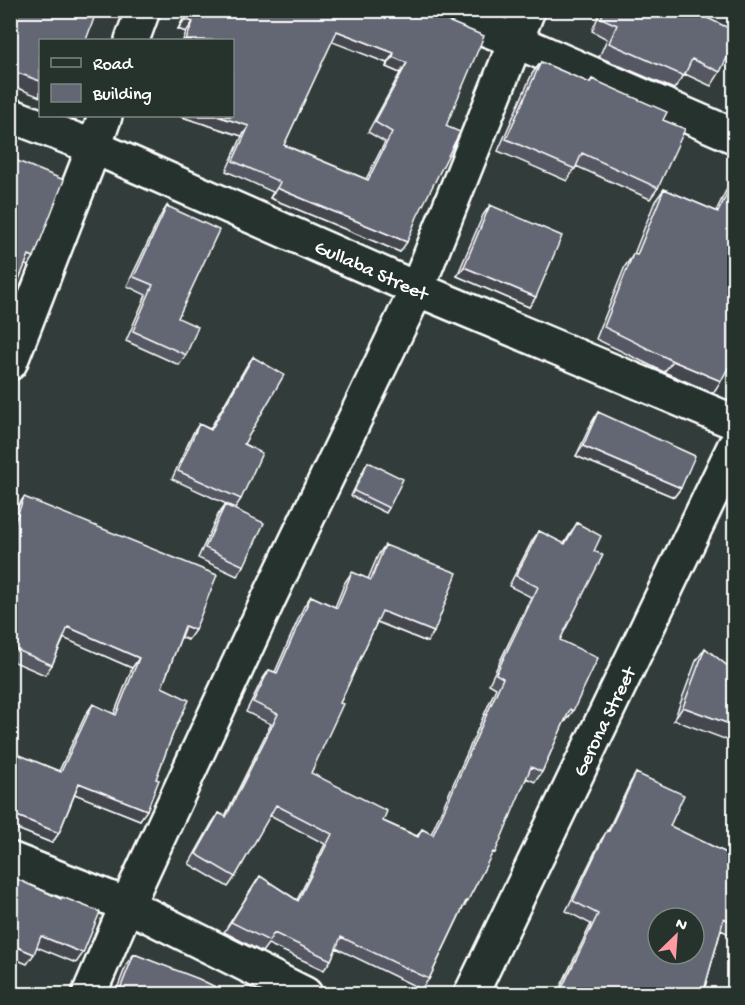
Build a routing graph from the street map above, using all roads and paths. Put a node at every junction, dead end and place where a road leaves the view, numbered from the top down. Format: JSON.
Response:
{"nodes":[{"id":1,"x":143,"y":10,"type":"edge"},
{"id":2,"x":438,"y":10,"type":"edge"},
{"id":3,"x":528,"y":10,"type":"edge"},
{"id":4,"x":132,"y":39,"type":"edge"},
{"id":5,"x":516,"y":41,"type":"junction"},
{"id":6,"x":10,"y":115,"type":"edge"},
{"id":7,"x":105,"y":117,"type":"edge"},
{"id":8,"x":735,"y":136,"type":"edge"},
{"id":9,"x":94,"y":147,"type":"junction"},
{"id":10,"x":417,"y":289,"type":"junction"},
{"id":11,"x":10,"y":363,"type":"edge"},
{"id":12,"x":735,"y":422,"type":"edge"},
{"id":13,"x":735,"y":447,"type":"edge"},
{"id":14,"x":10,"y":858,"type":"edge"},
{"id":15,"x":127,"y":905,"type":"junction"},
{"id":16,"x":88,"y":994,"type":"edge"},
{"id":17,"x":305,"y":994,"type":"edge"},
{"id":18,"x":471,"y":994,"type":"edge"}],
"edges":[{"from":1,"to":4,"type":"street"},
{"from":2,"to":5,"type":"street"},
{"from":3,"to":5,"type":"street"},
{"from":5,"to":8,"type":"street"},
{"from":5,"to":10,"type":"street"},
{"from":6,"to":9,"type":"street","name":"Gullaba Street"},
{"from":7,"to":9,"type":"street"},
{"from":9,"to":10,"type":"street","name":"Gullaba Street"},
{"from":9,"to":11,"type":"street"},
{"from":10,"to":12,"type":"street","name":"Gullaba Street"},
{"from":10,"to":15,"type":"street"},
{"from":13,"to":18,"type":"street","name":"Gerona Street"},
{"from":14,"to":15,"type":"street"},
{"from":15,"to":16,"type":"street"},
{"from":15,"to":17,"type":"street"}]}
